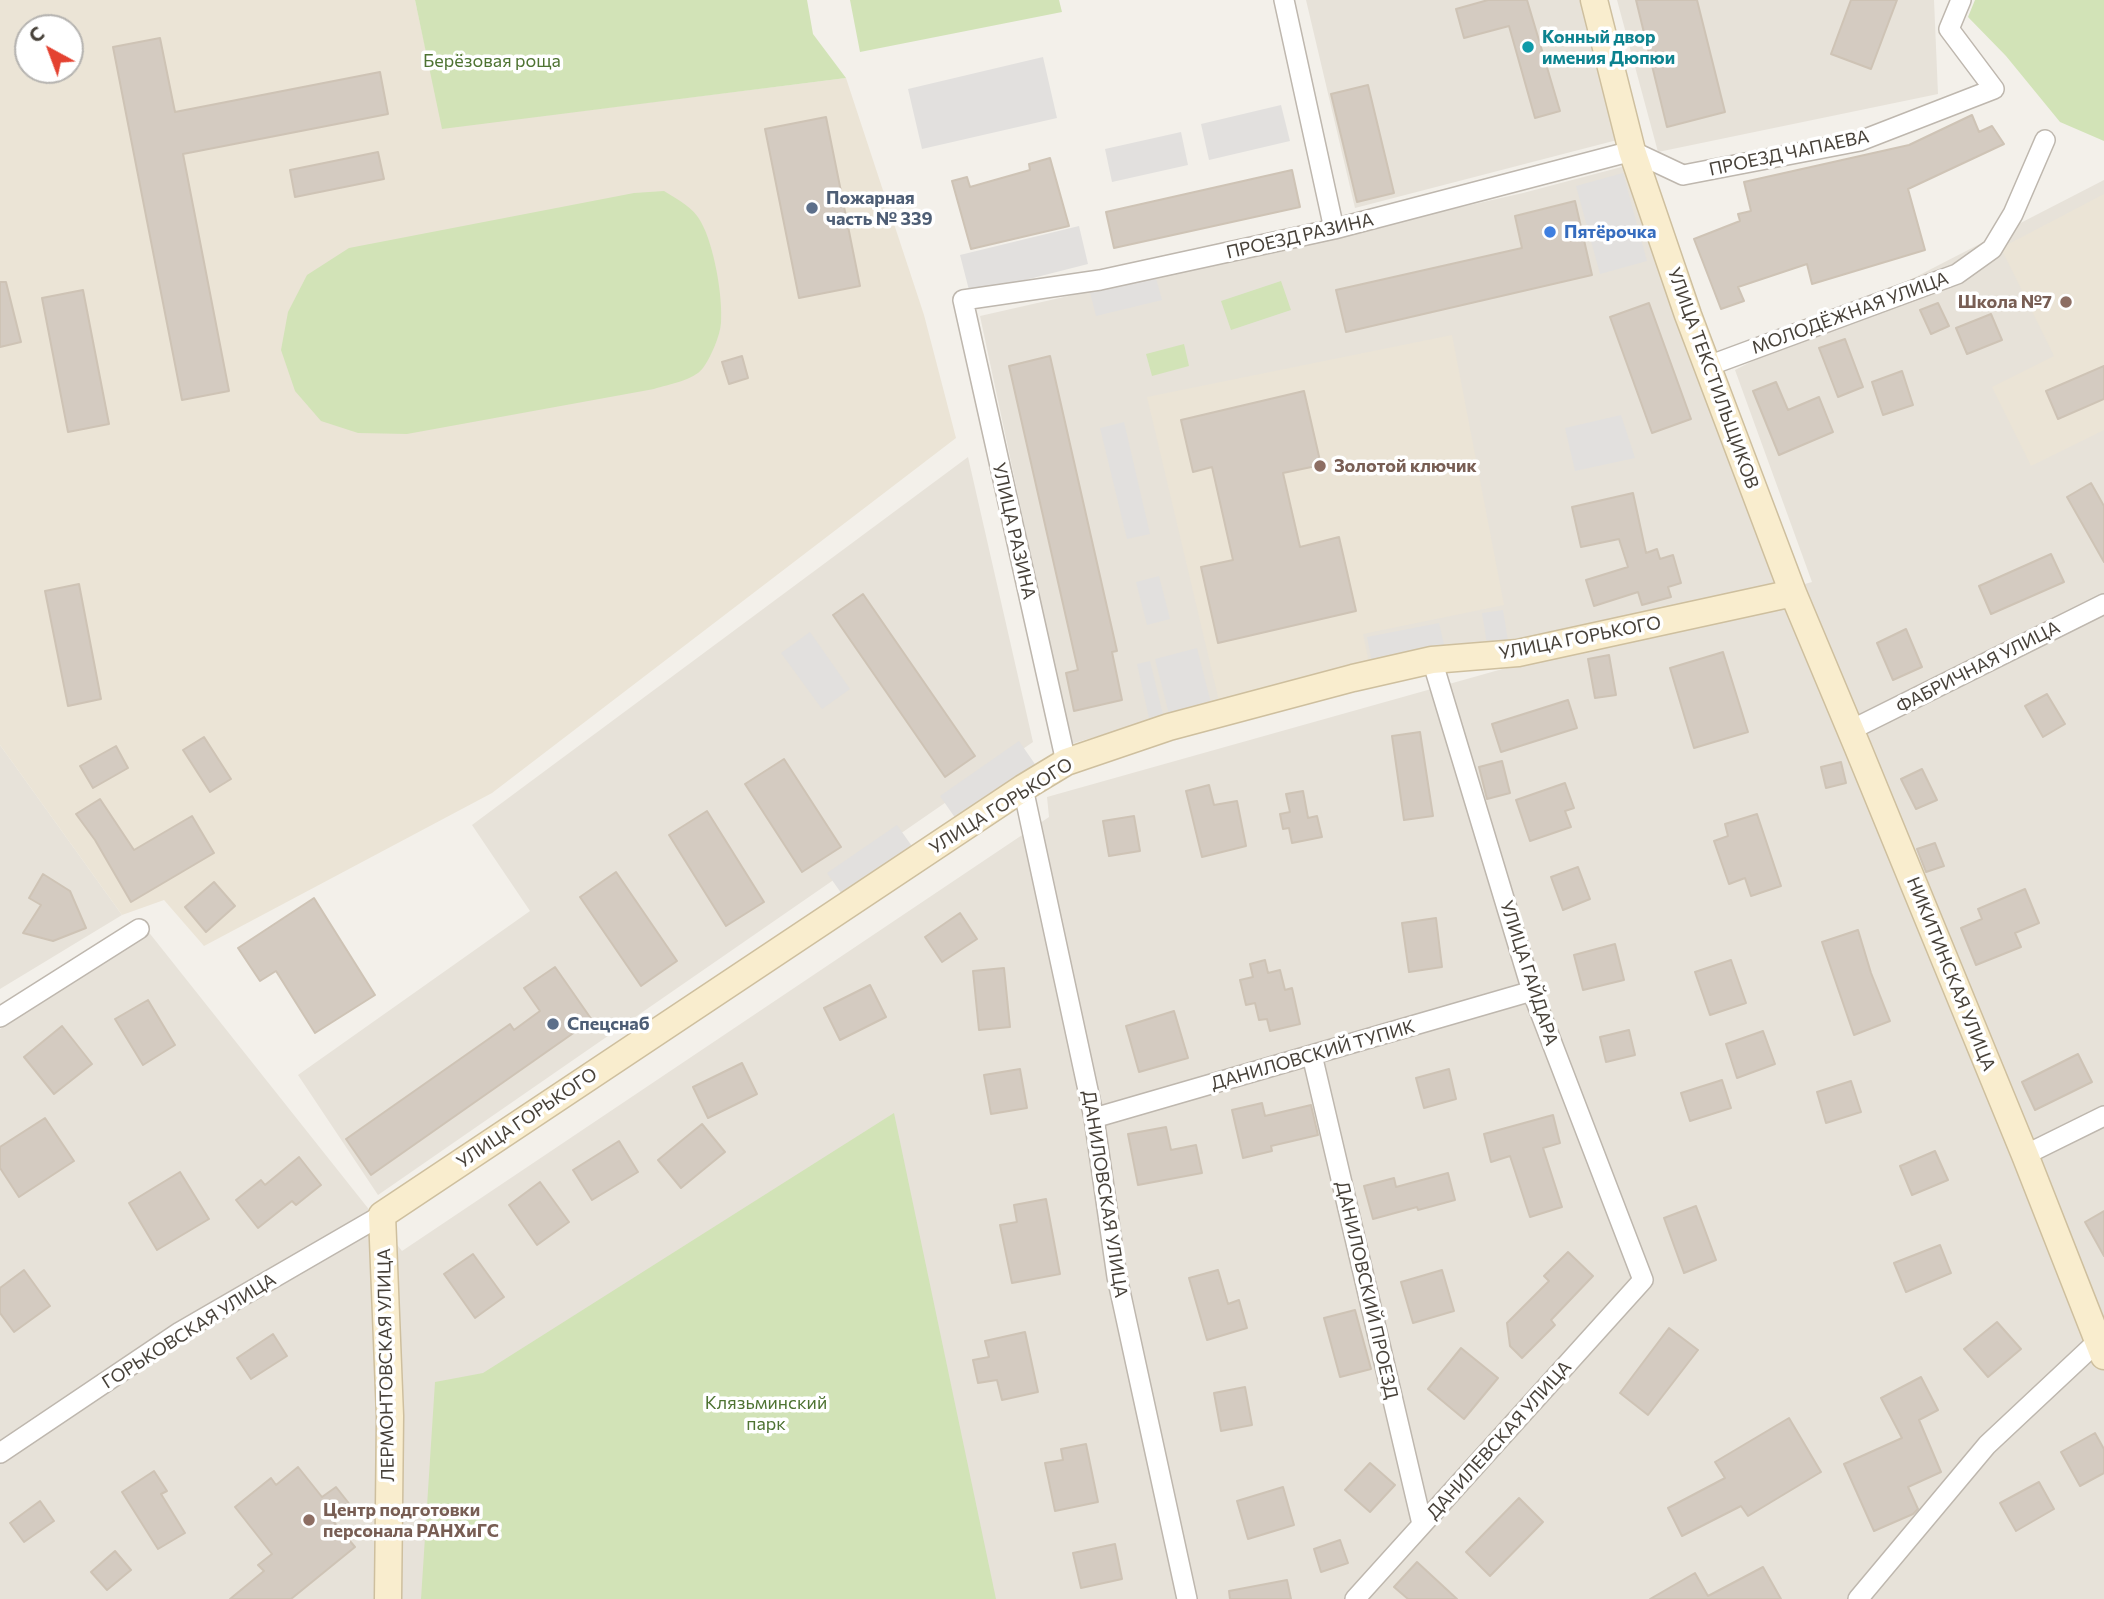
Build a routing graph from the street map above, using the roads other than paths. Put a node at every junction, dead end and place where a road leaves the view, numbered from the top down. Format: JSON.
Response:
{"nodes":[{"id":1,"x":1284,"y":0,"type":"edge"},
{"id":2,"x":1594,"y":0,"type":"edge"},
{"id":3,"x":1961,"y":0,"type":"edge"},
{"id":4,"x":2045,"y":140,"type":"dead end"},
{"id":5,"x":1632,"y":151,"type":"junction"},
{"id":6,"x":1334,"y":229,"type":"junction"},
{"id":7,"x":963,"y":300,"type":"joint"},
{"id":8,"x":1708,"y":366,"type":"junction"},
{"id":9,"x":1793,"y":593,"type":"junction"},
{"id":10,"x":2104,"y":604,"type":"edge"},
{"id":11,"x":1432,"y":660,"type":"junction"},
{"id":12,"x":1851,"y":730,"type":"junction"},
{"id":13,"x":1066,"y":762,"type":"junction"},
{"id":14,"x":1023,"y":788,"type":"junction"},
{"id":15,"x":139,"y":929,"type":"dead end"},
{"id":16,"x":1532,"y":991,"type":"junction"},
{"id":17,"x":0,"y":1017,"type":"edge"},
{"id":18,"x":1312,"y":1055,"type":"junction"},
{"id":19,"x":2104,"y":1116,"type":"edge"},
{"id":20,"x":1094,"y":1118,"type":"junction"},
{"id":21,"x":2025,"y":1155,"type":"junction"},
{"id":22,"x":382,"y":1215,"type":"junction"},
{"id":23,"x":1643,"y":1280,"type":"joint"},
{"id":24,"x":2101,"y":1349,"type":"edge"},
{"id":25,"x":0,"y":1453,"type":"edge"},
{"id":26,"x":1422,"y":1524,"type":"junction"},
{"id":27,"x":388,"y":1599,"type":"edge"},
{"id":28,"x":1188,"y":1599,"type":"edge"},
{"id":29,"x":1355,"y":1599,"type":"edge"},
{"id":30,"x":1858,"y":1599,"type":"edge"}],
"edges":[{"from":1,"to":6,"type":"street"},
{"from":2,"to":5,"type":"street","name":"УЛИЦА ТЕКСТИЛЬЩИКОВ"},
{"from":3,"to":5,"type":"street","name":"ПРОЕЗД ЧАПАЕВА"},
{"from":4,"to":8,"type":"street","name":"МОЛОДЁЖНАЯ УЛИЦА"},
{"from":5,"to":6,"type":"street","name":"ПРОЕЗД РАЗИНА"},
{"from":5,"to":8,"type":"street","name":"УЛИЦА ТЕКСТИЛЬЩИКОВ"},
{"from":6,"to":7,"type":"street","name":"ПРОЕЗД РАЗИНА"},
{"from":7,"to":13,"type":"street","name":"УЛИЦА РАЗИНА"},
{"from":8,"to":9,"type":"street","name":"УЛИЦА ТЕКСТИЛЬЩИКОВ"},
{"from":9,"to":11,"type":"street","name":"УЛИЦА ГОРЬКОГО"},
{"from":9,"to":12,"type":"street","name":"НИКИТИНСКАЯ УЛИЦА"},
{"from":10,"to":12,"type":"street","name":"ФАБРИЧНАЯ УЛИЦА"},
{"from":11,"to":13,"type":"street","name":"УЛИЦА ГОРЬКОГО"},
{"from":11,"to":16,"type":"street","name":"УЛИЦА ГАЙДАРА"},
{"from":12,"to":21,"type":"street","name":"НИКИТИНСКАЯ УЛИЦА"},
{"from":13,"to":14,"type":"street","name":"УЛИЦА ГОРЬКОГО"},
{"from":14,"to":20,"type":"street","name":"ДАНИЛОВСКАЯ УЛИЦА"},
{"from":14,"to":22,"type":"street","name":"УЛИЦА ГОРЬКОГО"},
{"from":15,"to":17,"type":"street"},
{"from":16,"to":18,"type":"street","name":"ДАНИЛОВСКИЙ ТУПИК"},
{"from":16,"to":23,"type":"street","name":"УЛИЦА ГАЙДАРА"},
{"from":18,"to":20,"type":"street","name":"ДАНИЛОВСКИЙ ТУПИК"},
{"from":18,"to":26,"type":"street","name":"ДАНИЛОВСКИЙ ПРОЕЗД"},
{"from":19,"to":21,"type":"street"},
{"from":20,"to":28,"type":"street","name":"ДАНИЛОВСКАЯ УЛИЦА"},
{"from":21,"to":24,"type":"street","name":"НИКИТИНСКАЯ УЛИЦА"},
{"from":22,"to":25,"type":"street","name":"ГОРЬКОВСКАЯ УЛИЦА"},
{"from":22,"to":27,"type":"street","name":"ЛЕРМОНТОВСКАЯ УЛИЦА"},
{"from":23,"to":26,"type":"street","name":"ДАНИЛЕВСКАЯ УЛИЦА"},
{"from":24,"to":30,"type":"street"},
{"from":26,"to":29,"type":"street","name":"ДАНИЛЕВСКАЯ УЛИЦА"}]}
